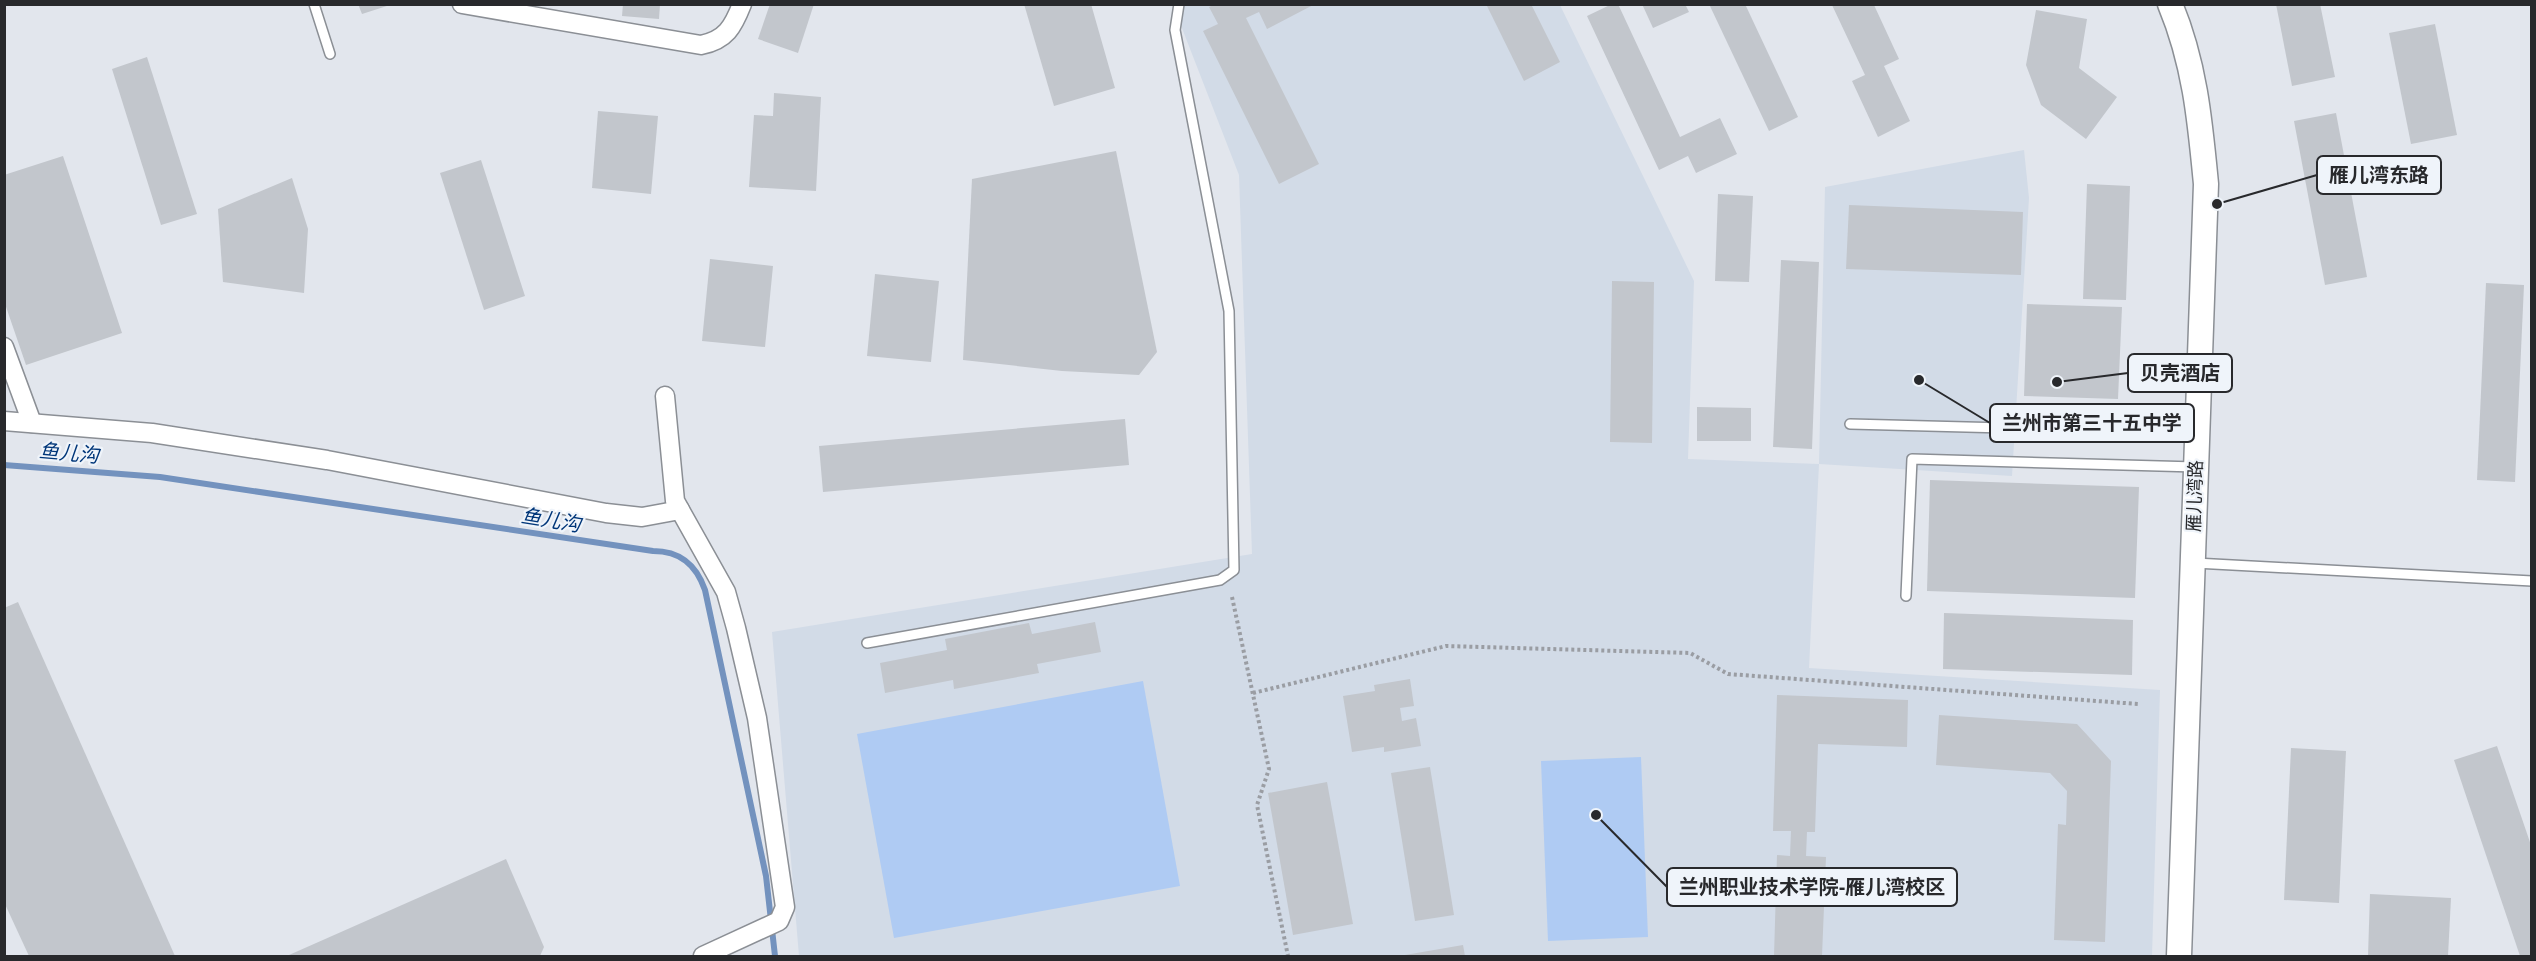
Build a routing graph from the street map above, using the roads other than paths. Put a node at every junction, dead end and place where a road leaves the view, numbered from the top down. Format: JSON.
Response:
{"nodes":[{"id":1,"x":314,"y":4,"type":"edge"},
{"id":2,"x":462,"y":4,"type":"edge"},
{"id":3,"x":742,"y":4,"type":"edge"},
{"id":4,"x":1179,"y":4,"type":"edge"},
{"id":5,"x":2170,"y":4,"type":"edge"},
{"id":6,"x":570,"y":13,"type":"edge"},
{"id":7,"x":330,"y":54,"type":"dead end"},
{"id":8,"x":4,"y":348,"type":"edge"},
{"id":9,"x":665,"y":396,"type":"dead end"},
{"id":10,"x":4,"y":421,"type":"edge"},
{"id":11,"x":32,"y":423,"type":"junction"},
{"id":12,"x":1850,"y":424,"type":"dead end"},
{"id":13,"x":2197,"y":433,"type":"junction"},
{"id":14,"x":2196,"y":467,"type":"junction"},
{"id":15,"x":680,"y":510,"type":"junction"},
{"id":16,"x":2192,"y":563,"type":"junction"},
{"id":17,"x":2532,"y":581,"type":"edge"},
{"id":18,"x":1906,"y":596,"type":"dead end"},
{"id":19,"x":867,"y":644,"type":"dead end"},
{"id":20,"x":703,"y":957,"type":"edge"},
{"id":21,"x":2179,"y":957,"type":"edge"}],
"edges":[{"from":1,"to":7,"type":"lane"},
{"from":2,"to":6,"type":"street"},
{"from":3,"to":6,"type":"street"},
{"from":4,"to":19,"type":"lane"},
{"from":5,"to":13,"type":"main road","name":"雁儿湾路"},
{"from":8,"to":11,"type":"street"},
{"from":9,"to":15,"type":"street"},
{"from":10,"to":11,"type":"street"},
{"from":11,"to":15,"type":"street"},
{"from":12,"to":13,"type":"lane"},
{"from":13,"to":14,"type":"main road","name":"雁儿湾路"},
{"from":14,"to":16,"type":"main road","name":"雁儿湾路"},
{"from":14,"to":18,"type":"lane"},
{"from":15,"to":20,"type":"street"},
{"from":16,"to":17,"type":"lane"},
{"from":16,"to":21,"type":"main road","name":"雁儿湾路"}]}
